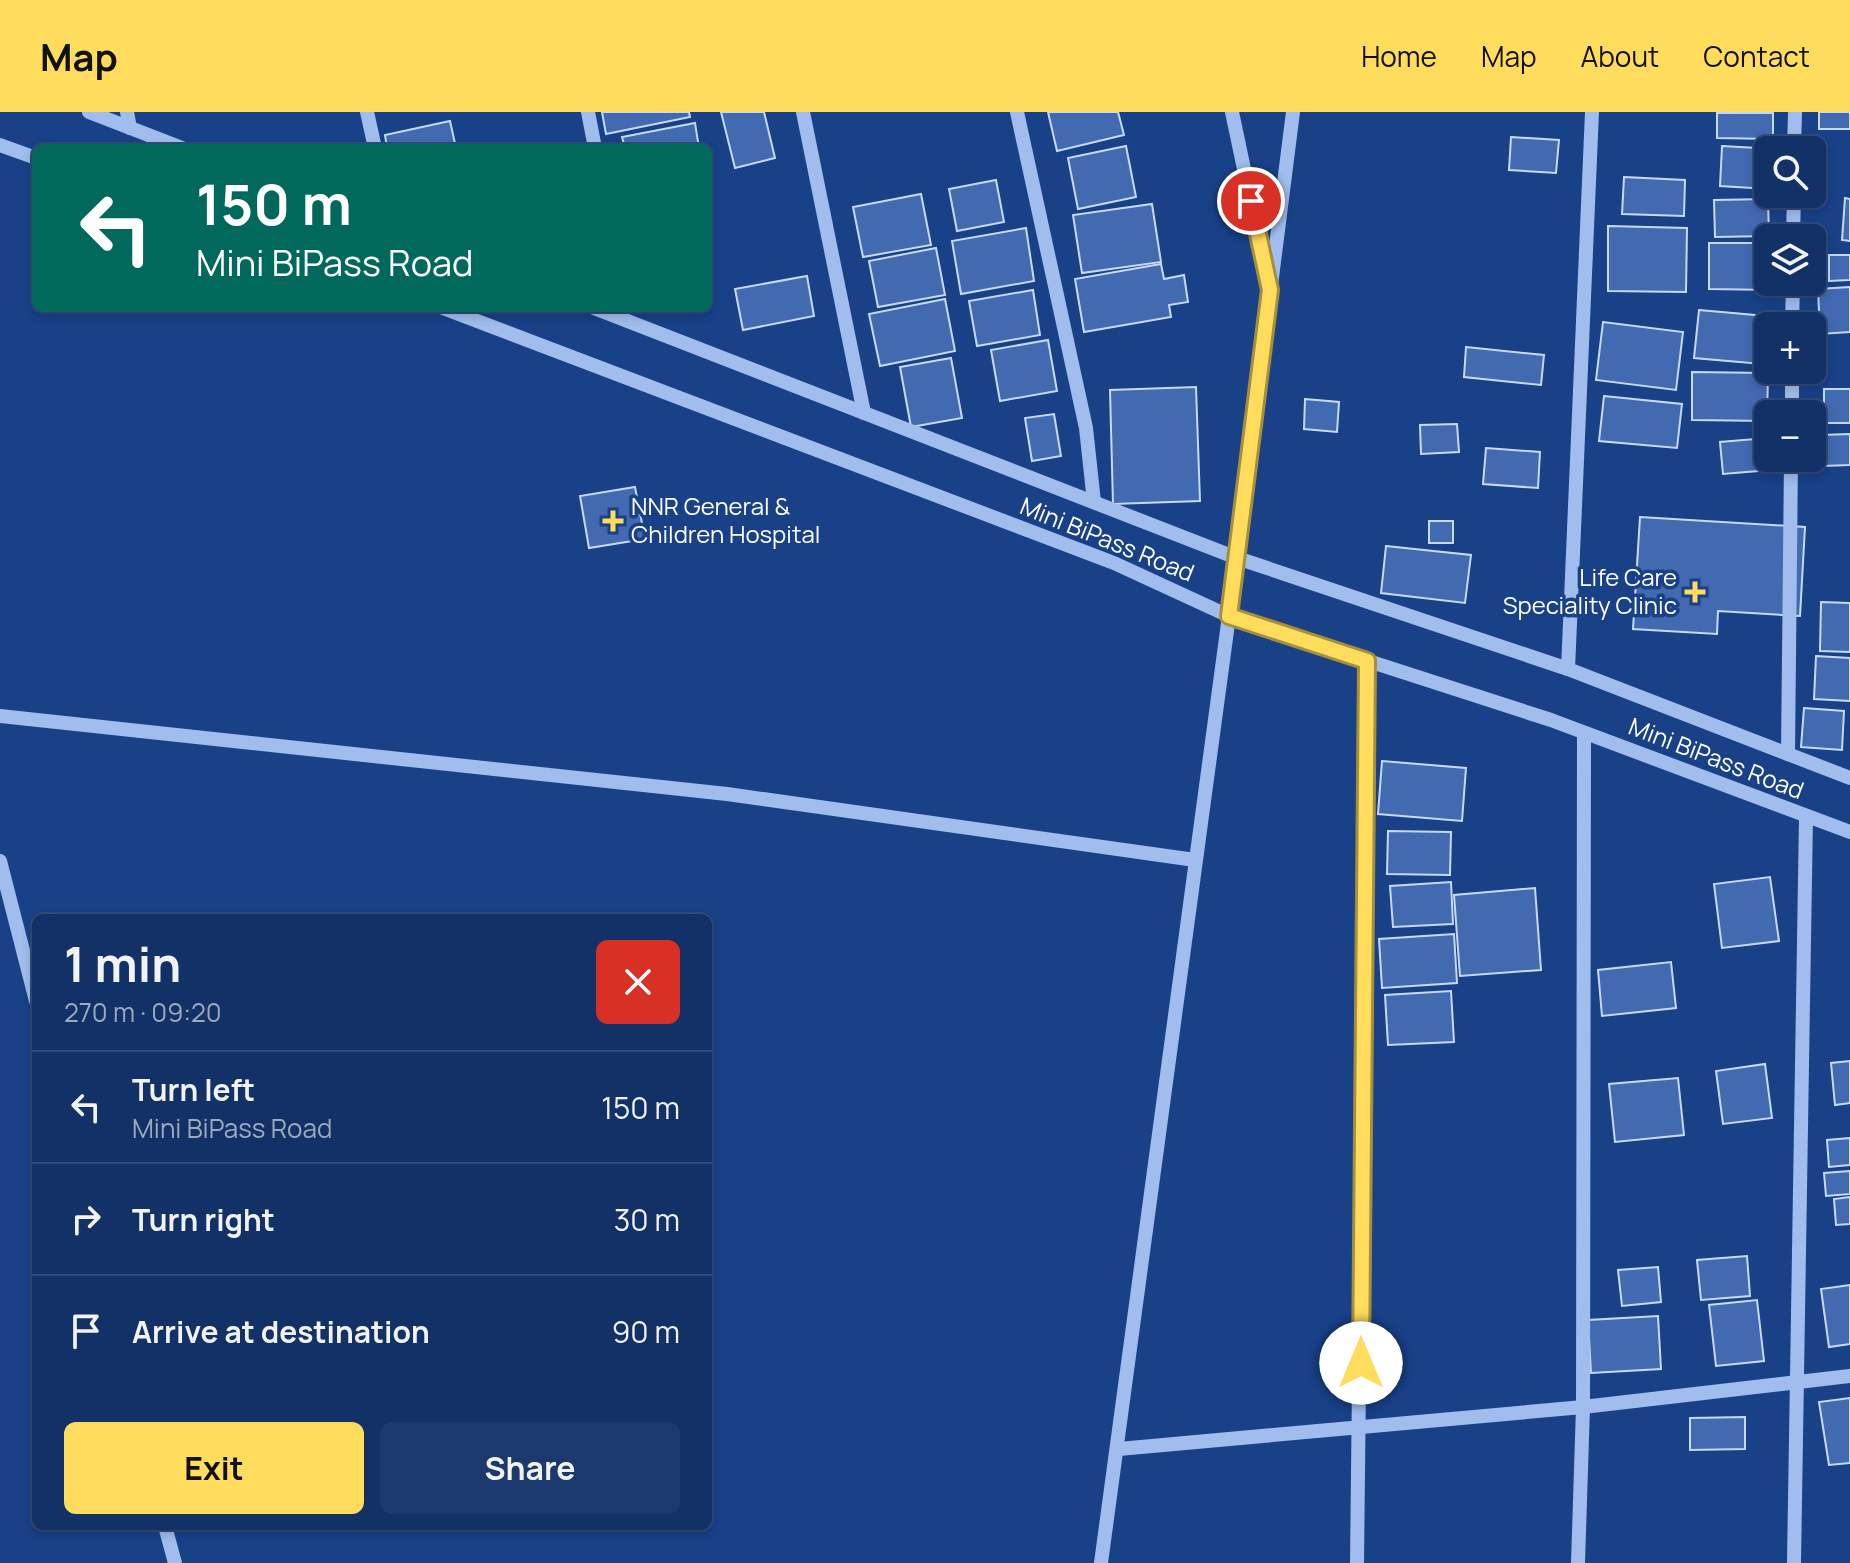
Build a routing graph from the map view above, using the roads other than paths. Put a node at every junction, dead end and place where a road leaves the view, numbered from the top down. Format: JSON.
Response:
{"nodes":[{"id":1,"x":89,"y":112,"type":"edge"},
{"id":2,"x":127,"y":112,"type":"edge"},
{"id":3,"x":367,"y":112,"type":"edge"},
{"id":4,"x":588,"y":112,"type":"edge"},
{"id":5,"x":803,"y":112,"type":"edge"},
{"id":6,"x":1017,"y":112,"type":"edge"},
{"id":7,"x":1232,"y":112,"type":"edge"},
{"id":8,"x":1293,"y":112,"type":"edge"},
{"id":9,"x":1592,"y":112,"type":"edge"},
{"id":10,"x":1795,"y":112,"type":"edge"},
{"id":11,"x":130,"y":128,"type":"junction"},
{"id":12,"x":1794,"y":136,"type":"edge"},
{"id":13,"x":172,"y":144,"type":"edge"},
{"id":14,"x":374,"y":144,"type":"edge"},
{"id":15,"x":594,"y":144,"type":"edge"},
{"id":16,"x":0,"y":145,"type":"edge"},
{"id":17,"x":32,"y":157,"type":"edge"},
{"id":18,"x":1270,"y":290,"type":"junction"},
{"id":19,"x":454,"y":312,"type":"edge"},
{"id":20,"x":630,"y":315,"type":"edge"},
{"id":21,"x":864,"y":413,"type":"junction"},
{"id":22,"x":1791,"y":472,"type":"edge"},
{"id":23,"x":1094,"y":502,"type":"junction"},
{"id":24,"x":1237,"y":558,"type":"junction"},
{"id":25,"x":1229,"y":616,"type":"junction"},
{"id":26,"x":1367,"y":661,"type":"junction"},
{"id":27,"x":1568,"y":669,"type":"junction"},
{"id":28,"x":0,"y":716,"type":"edge"},
{"id":29,"x":1584,"y":733,"type":"junction"},
{"id":30,"x":1788,"y":754,"type":"junction"},
{"id":31,"x":1850,"y":778,"type":"edge"},
{"id":32,"x":1806,"y":816,"type":"junction"},
{"id":33,"x":1850,"y":832,"type":"edge"},
{"id":34,"x":1195,"y":860,"type":"junction"},
{"id":35,"x":0,"y":861,"type":"edge"},
{"id":36,"x":32,"y":985,"type":"edge"},
{"id":37,"x":1850,"y":1376,"type":"edge"},
{"id":38,"x":1797,"y":1382,"type":"junction"},
{"id":39,"x":1583,"y":1407,"type":"junction"},
{"id":40,"x":1360,"y":1427,"type":"junction"},
{"id":41,"x":1119,"y":1449,"type":"junction"},
{"id":42,"x":166,"y":1530,"type":"edge"},
{"id":43,"x":175,"y":1563,"type":"edge"},
{"id":44,"x":1101,"y":1563,"type":"edge"},
{"id":45,"x":1357,"y":1563,"type":"edge"},
{"id":46,"x":1578,"y":1563,"type":"edge"},
{"id":47,"x":1794,"y":1563,"type":"edge"}],
"edges":[{"from":1,"to":11,"type":"street"},
{"from":2,"to":11,"type":"street"},
{"from":3,"to":14,"type":"street"},
{"from":4,"to":15,"type":"street"},
{"from":5,"to":21,"type":"street"},
{"from":6,"to":23,"type":"street"},
{"from":7,"to":18,"type":"street"},
{"from":8,"to":18,"type":"street"},
{"from":9,"to":27,"type":"street"},
{"from":10,"to":12,"type":"street"},
{"from":11,"to":13,"type":"street"},
{"from":16,"to":17,"type":"street"},
{"from":18,"to":24,"type":"street"},
{"from":19,"to":25,"type":"street","name":"Mini BiPass Road"},
{"from":20,"to":21,"type":"street"},
{"from":21,"to":23,"type":"street"},
{"from":22,"to":30,"type":"street"},
{"from":23,"to":24,"type":"street"},
{"from":24,"to":25,"type":"street"},
{"from":24,"to":27,"type":"street"},
{"from":25,"to":26,"type":"street","name":"Mini BiPass Road"},
{"from":25,"to":34,"type":"street"},
{"from":26,"to":29,"type":"street","name":"Mini BiPass Road"},
{"from":26,"to":40,"type":"street"},
{"from":27,"to":30,"type":"street"},
{"from":28,"to":34,"type":"street"},
{"from":29,"to":32,"type":"street","name":"Mini BiPass Road"},
{"from":29,"to":39,"type":"street"},
{"from":30,"to":31,"type":"street"},
{"from":32,"to":33,"type":"street","name":"Mini BiPass Road"},
{"from":32,"to":38,"type":"street"},
{"from":34,"to":41,"type":"street"},
{"from":35,"to":36,"type":"street"},
{"from":37,"to":38,"type":"street"},
{"from":38,"to":39,"type":"street"},
{"from":38,"to":47,"type":"street"},
{"from":39,"to":40,"type":"street"},
{"from":39,"to":46,"type":"street"},
{"from":40,"to":41,"type":"street"},
{"from":40,"to":45,"type":"street"},
{"from":41,"to":44,"type":"street"},
{"from":42,"to":43,"type":"street"}]}
